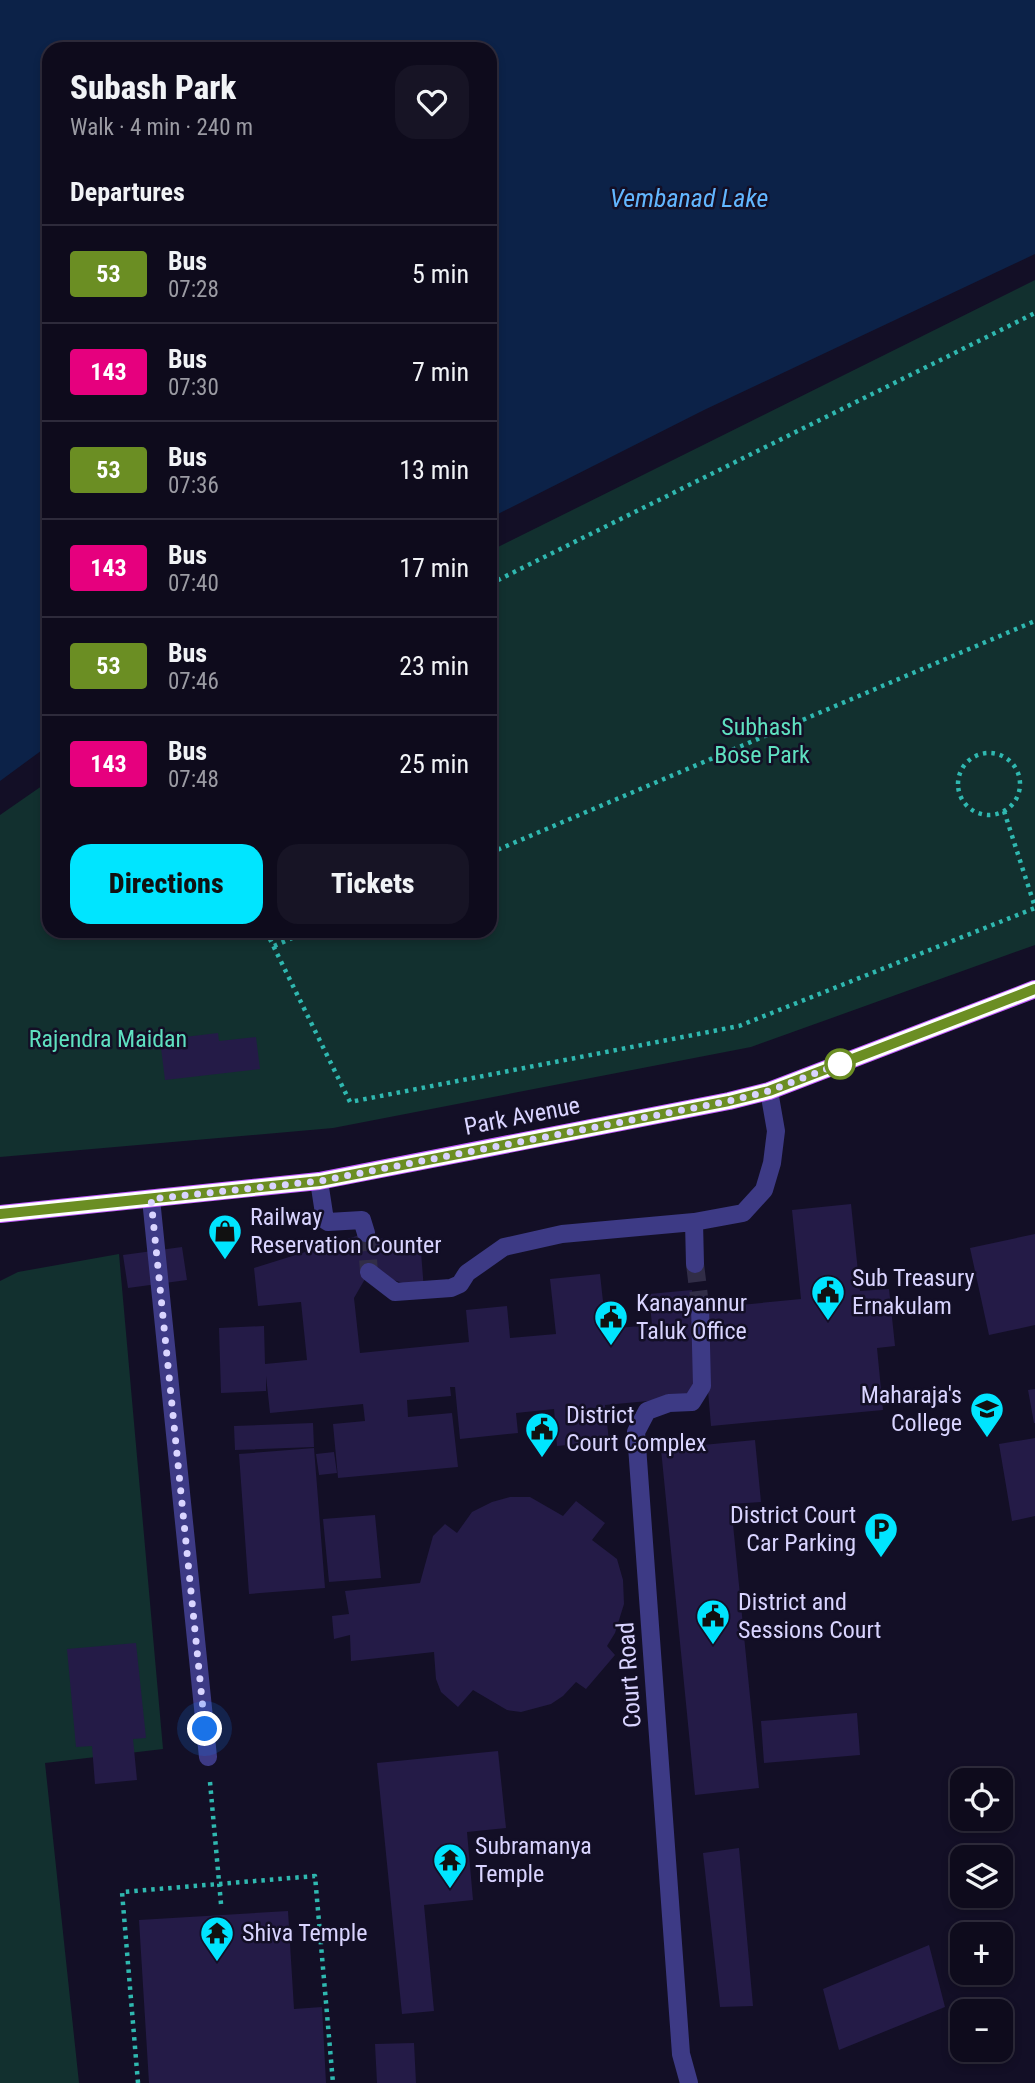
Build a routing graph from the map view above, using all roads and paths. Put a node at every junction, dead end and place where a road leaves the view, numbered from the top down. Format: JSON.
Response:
{"nodes":[{"id":1,"x":1035,"y":313,"type":"edge"},
{"id":2,"x":497,"y":580,"type":"edge"},
{"id":3,"x":1035,"y":621,"type":"edge"},
{"id":4,"x":1004,"y":811,"type":"junction"},
{"id":5,"x":497,"y":850,"type":"edge"},
{"id":6,"x":1035,"y":907,"type":"edge"},
{"id":7,"x":270,"y":938,"type":"edge"},
{"id":8,"x":293,"y":938,"type":"edge"},
{"id":9,"x":274,"y":946,"type":"junction"},
{"id":10,"x":1035,"y":989,"type":"edge"},
{"id":11,"x":769,"y":1091,"type":"junction"},
{"id":12,"x":320,"y":1181,"type":"junction"},
{"id":13,"x":151,"y":1199,"type":"junction"},
{"id":14,"x":0,"y":1214,"type":"edge"},
{"id":15,"x":694,"y":1222,"type":"junction"},
{"id":16,"x":366,"y":1233,"type":"dead end"},
{"id":17,"x":695,"y":1264,"type":"tunnel mouth"},
{"id":18,"x":369,"y":1272,"type":"dead end"},
{"id":19,"x":699,"y":1305,"type":"tunnel mouth"},
{"id":20,"x":208,"y":1757,"type":"joint"},
{"id":21,"x":219,"y":1884,"type":"junction"},
{"id":22,"x":221,"y":1904,"type":"dead end"},
{"id":23,"x":138,"y":2083,"type":"edge"},
{"id":24,"x":333,"y":2083,"type":"edge"},
{"id":25,"x":689,"y":2083,"type":"edge"}],
"edges":[{"from":1,"to":2,"type":"path"},
{"from":3,"to":5,"type":"path"},
{"from":4,"to":4,"type":"path"},
{"from":4,"to":6,"type":"path"},
{"from":6,"to":9,"type":"path"},
{"from":7,"to":9,"type":"path"},
{"from":8,"to":9,"type":"path"},
{"from":10,"to":11,"type":"main road","name":"Park Avenue"},
{"from":11,"to":12,"type":"main road","name":"Park Avenue"},
{"from":11,"to":15,"type":"street"},
{"from":12,"to":13,"type":"main road","name":"Park Avenue"},
{"from":12,"to":16,"type":"street"},
{"from":13,"to":14,"type":"main road","name":"Park Avenue"},
{"from":13,"to":20,"type":"street"},
{"from":15,"to":17,"type":"street"},
{"from":15,"to":18,"type":"street"},
{"from":19,"to":25,"type":"street","name":"Court Road"},
{"from":20,"to":21,"type":"path"},
{"from":21,"to":22,"type":"path"},
{"from":21,"to":23,"type":"path"},
{"from":21,"to":24,"type":"path"}]}
